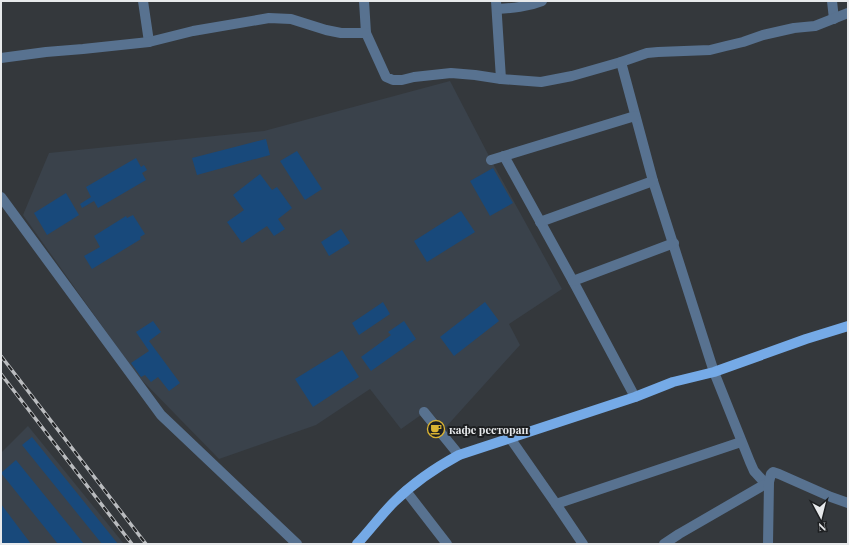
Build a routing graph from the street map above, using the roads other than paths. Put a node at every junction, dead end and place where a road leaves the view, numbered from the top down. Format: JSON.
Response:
{"nodes":[{"id":1,"x":143,"y":1,"type":"edge"},
{"id":2,"x":364,"y":1,"type":"edge"},
{"id":3,"x":542,"y":1,"type":"edge"},
{"id":4,"x":832,"y":1,"type":"edge"},
{"id":5,"x":496,"y":5,"type":"edge"},
{"id":6,"x":848,"y":13,"type":"edge"},
{"id":7,"x":834,"y":19,"type":"junction"},
{"id":8,"x":366,"y":33,"type":"junction"},
{"id":9,"x":149,"y":42,"type":"junction"},
{"id":10,"x":1,"y":58,"type":"edge"},
{"id":11,"x":621,"y":62,"type":"junction"},
{"id":12,"x":501,"y":79,"type":"junction"},
{"id":13,"x":635,"y":116,"type":"junction"},
{"id":14,"x":504,"y":156,"type":"junction"},
{"id":15,"x":491,"y":160,"type":"dead end"},
{"id":16,"x":654,"y":181,"type":"junction"},
{"id":17,"x":1,"y":197,"type":"edge"},
{"id":18,"x":540,"y":222,"type":"junction"},
{"id":19,"x":674,"y":243,"type":"junction"},
{"id":20,"x":573,"y":281,"type":"junction"},
{"id":21,"x":848,"y":326,"type":"edge"},
{"id":22,"x":714,"y":372,"type":"junction"},
{"id":23,"x":635,"y":397,"type":"junction"},
{"id":24,"x":424,"y":412,"type":"dead end"},
{"id":25,"x":510,"y":438,"type":"junction"},
{"id":26,"x":741,"y":442,"type":"junction"},
{"id":27,"x":459,"y":455,"type":"junction"},
{"id":28,"x":768,"y":483,"type":"junction"},
{"id":29,"x":406,"y":491,"type":"junction"},
{"id":30,"x":848,"y":503,"type":"edge"},
{"id":31,"x":556,"y":504,"type":"junction"},
{"id":32,"x":297,"y":544,"type":"edge"},
{"id":33,"x":357,"y":544,"type":"edge"},
{"id":34,"x":447,"y":544,"type":"edge"},
{"id":35,"x":583,"y":544,"type":"edge"},
{"id":36,"x":664,"y":544,"type":"edge"},
{"id":37,"x":768,"y":544,"type":"edge"}],
"edges":[{"from":1,"to":9,"type":"street"},
{"from":2,"to":8,"type":"street"},
{"from":3,"to":5,"type":"street"},
{"from":4,"to":7,"type":"street"},
{"from":5,"to":12,"type":"street"},
{"from":6,"to":7,"type":"street"},
{"from":7,"to":11,"type":"street"},
{"from":8,"to":9,"type":"street"},
{"from":8,"to":12,"type":"street"},
{"from":9,"to":10,"type":"street"},
{"from":11,"to":12,"type":"street"},
{"from":11,"to":13,"type":"street"},
{"from":13,"to":14,"type":"street"},
{"from":13,"to":16,"type":"street"},
{"from":14,"to":15,"type":"street"},
{"from":14,"to":18,"type":"street"},
{"from":16,"to":18,"type":"street"},
{"from":16,"to":19,"type":"street"},
{"from":17,"to":32,"type":"street"},
{"from":18,"to":20,"type":"street"},
{"from":19,"to":20,"type":"street"},
{"from":19,"to":22,"type":"street"},
{"from":20,"to":23,"type":"street"},
{"from":21,"to":22,"type":"main road"},
{"from":22,"to":23,"type":"main road"},
{"from":22,"to":26,"type":"street"},
{"from":23,"to":25,"type":"main road"},
{"from":24,"to":27,"type":"street"},
{"from":25,"to":27,"type":"main road"},
{"from":25,"to":31,"type":"street"},
{"from":26,"to":28,"type":"street"},
{"from":26,"to":31,"type":"street"},
{"from":27,"to":29,"type":"main road"},
{"from":28,"to":30,"type":"street"},
{"from":28,"to":36,"type":"street"},
{"from":28,"to":37,"type":"street"},
{"from":29,"to":33,"type":"main road"},
{"from":29,"to":34,"type":"street"},
{"from":31,"to":35,"type":"street"}]}
